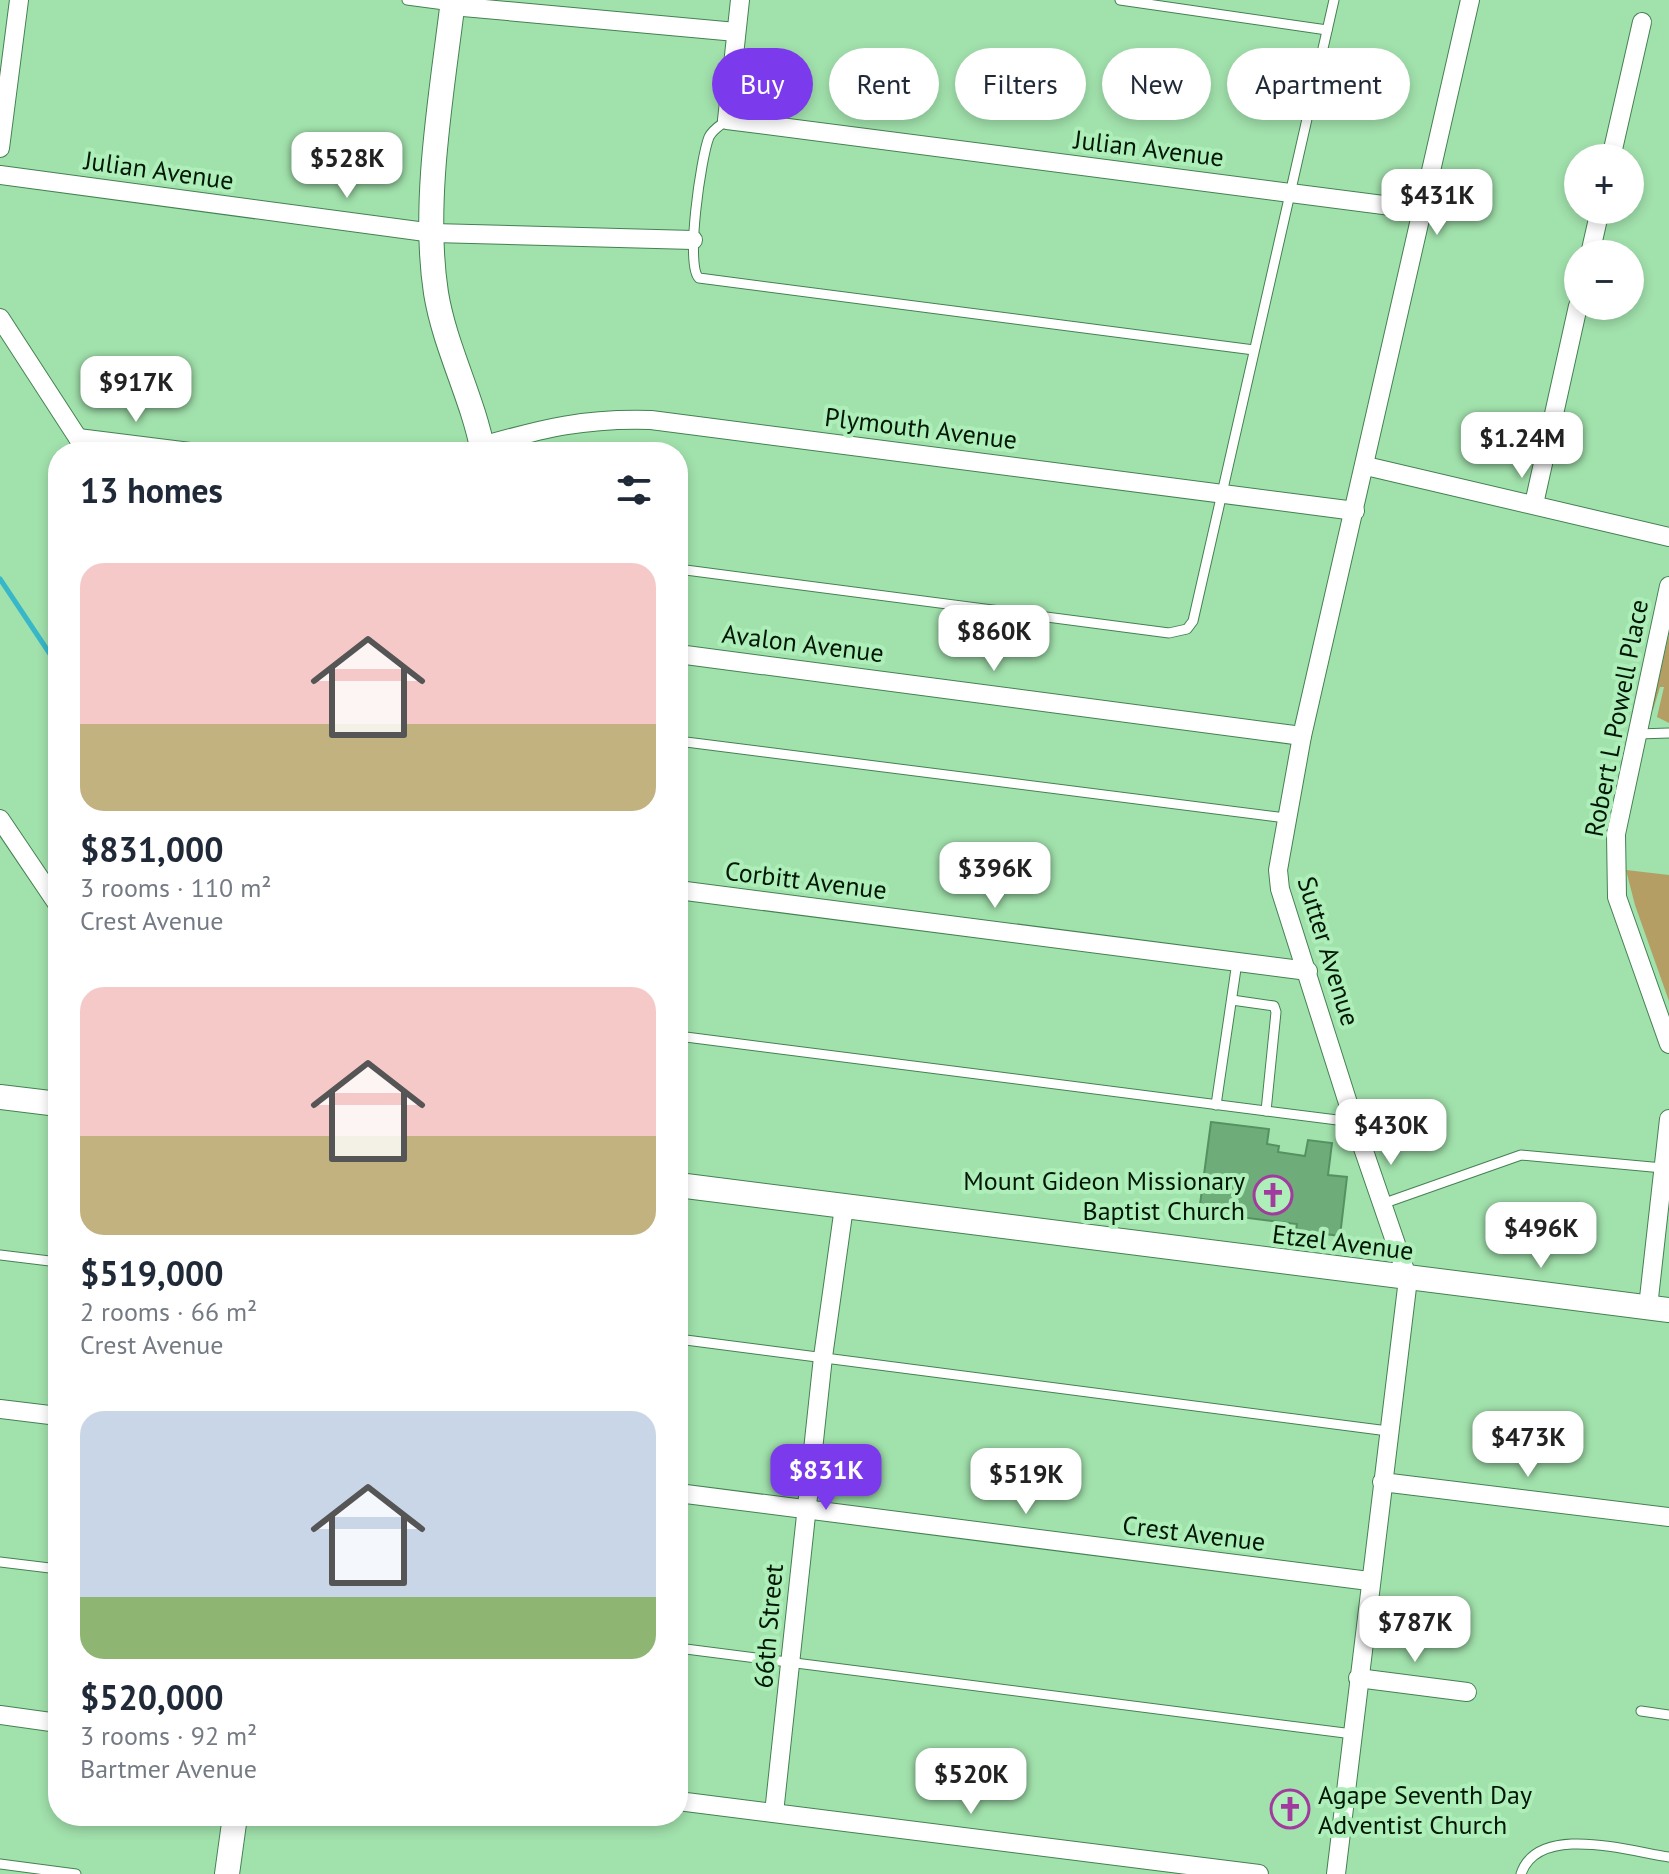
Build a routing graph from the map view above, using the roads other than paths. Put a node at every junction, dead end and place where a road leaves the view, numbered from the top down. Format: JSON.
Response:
{"nodes":[{"id":1,"x":19,"y":0,"type":"edge"},
{"id":2,"x":407,"y":0,"type":"edge"},
{"id":3,"x":740,"y":0,"type":"edge"},
{"id":4,"x":1120,"y":0,"type":"edge"},
{"id":5,"x":1334,"y":0,"type":"edge"},
{"id":6,"x":1470,"y":0,"type":"edge"},
{"id":7,"x":452,"y":3,"type":"edge"},
{"id":8,"x":1642,"y":22,"type":"dead end"},
{"id":9,"x":1327,"y":30,"type":"junction"},
{"id":10,"x":736,"y":32,"type":"junction"},
{"id":11,"x":734,"y":48,"type":"edge"},
{"id":12,"x":727,"y":120,"type":"joint"},
{"id":13,"x":1614,"y":144,"type":"edge"},
{"id":14,"x":0,"y":148,"type":"edge"},
{"id":15,"x":0,"y":175,"type":"edge"},
{"id":16,"x":1290,"y":193,"type":"junction"},
{"id":17,"x":1422,"y":210,"type":"junction"},
{"id":18,"x":433,"y":233,"type":"junction"},
{"id":19,"x":693,"y":240,"type":"junction"},
{"id":20,"x":0,"y":318,"type":"edge"},
{"id":21,"x":1575,"y":320,"type":"edge"},
{"id":22,"x":1254,"y":350,"type":"junction"},
{"id":23,"x":80,"y":442,"type":"edge"},
{"id":24,"x":480,"y":442,"type":"edge"},
{"id":25,"x":503,"y":442,"type":"edge"},
{"id":26,"x":1366,"y":466,"type":"junction"},
{"id":27,"x":1223,"y":493,"type":"junction"},
{"id":28,"x":1534,"y":504,"type":"junction"},
{"id":29,"x":1355,"y":511,"type":"junction"},
{"id":30,"x":1669,"y":537,"type":"edge"},
{"id":31,"x":688,"y":570,"type":"edge"},
{"id":32,"x":1669,"y":586,"type":"edge"},
{"id":33,"x":688,"y":655,"type":"edge"},
{"id":34,"x":1669,"y":733,"type":"edge"},
{"id":35,"x":1634,"y":734,"type":"junction"},
{"id":36,"x":1302,"y":736,"type":"junction"},
{"id":37,"x":688,"y":742,"type":"edge"},
{"id":38,"x":1286,"y":818,"type":"junction"},
{"id":39,"x":0,"y":819,"type":"edge"},
{"id":40,"x":48,"y":890,"type":"edge"},
{"id":41,"x":688,"y":891,"type":"edge"},
{"id":42,"x":1237,"y":962,"type":"junction"},
{"id":43,"x":1308,"y":971,"type":"junction"},
{"id":44,"x":1232,"y":1000,"type":"junction"},
{"id":45,"x":688,"y":1037,"type":"edge"},
{"id":46,"x":1669,"y":1041,"type":"edge"},
{"id":47,"x":0,"y":1097,"type":"edge"},
{"id":48,"x":48,"y":1103,"type":"edge"},
{"id":49,"x":1216,"y":1105,"type":"junction"},
{"id":50,"x":1266,"y":1111,"type":"junction"},
{"id":51,"x":1669,"y":1119,"type":"edge"},
{"id":52,"x":1354,"y":1122,"type":"junction"},
{"id":53,"x":1663,"y":1168,"type":"junction"},
{"id":54,"x":688,"y":1186,"type":"edge"},
{"id":55,"x":1664,"y":1201,"type":"edge"},
{"id":56,"x":1382,"y":1204,"type":"junction"},
{"id":57,"x":844,"y":1207,"type":"junction"},
{"id":58,"x":0,"y":1255,"type":"edge"},
{"id":59,"x":48,"y":1261,"type":"edge"},
{"id":60,"x":1408,"y":1279,"type":"junction"},
{"id":61,"x":1658,"y":1308,"type":"edge"},
{"id":62,"x":688,"y":1340,"type":"edge"},
{"id":63,"x":823,"y":1357,"type":"junction"},
{"id":64,"x":0,"y":1409,"type":"edge"},
{"id":65,"x":48,"y":1415,"type":"edge"},
{"id":66,"x":1388,"y":1431,"type":"junction"},
{"id":67,"x":1382,"y":1482,"type":"junction"},
{"id":68,"x":688,"y":1494,"type":"edge"},
{"id":69,"x":805,"y":1508,"type":"junction"},
{"id":70,"x":1669,"y":1517,"type":"edge"},
{"id":71,"x":0,"y":1562,"type":"edge"},
{"id":72,"x":48,"y":1568,"type":"edge"},
{"id":73,"x":1369,"y":1581,"type":"junction"},
{"id":74,"x":688,"y":1649,"type":"edge"},
{"id":75,"x":792,"y":1662,"type":"junction"},
{"id":76,"x":1358,"y":1678,"type":"junction"},
{"id":77,"x":1467,"y":1692,"type":"dead end"},
{"id":78,"x":1641,"y":1711,"type":"dead end"},
{"id":79,"x":0,"y":1715,"type":"edge"},
{"id":80,"x":1669,"y":1715,"type":"edge"},
{"id":81,"x":48,"y":1722,"type":"edge"},
{"id":82,"x":1353,"y":1734,"type":"junction"},
{"id":83,"x":688,"y":1802,"type":"edge"},
{"id":84,"x":774,"y":1813,"type":"junction"},
{"id":85,"x":234,"y":1826,"type":"edge"},
{"id":86,"x":1669,"y":1857,"type":"edge"},
{"id":87,"x":0,"y":1864,"type":"edge"},
{"id":88,"x":76,"y":1874,"type":"edge"},
{"id":89,"x":227,"y":1874,"type":"edge"},
{"id":90,"x":1259,"y":1874,"type":"edge"},
{"id":91,"x":1336,"y":1874,"type":"edge"},
{"id":92,"x":1521,"y":1874,"type":"edge"}],
"edges":[{"from":1,"to":14,"type":"street"},
{"from":2,"to":7,"type":"lane"},
{"from":3,"to":10,"type":"street"},
{"from":4,"to":9,"type":"lane"},
{"from":5,"to":9,"type":"lane"},
{"from":6,"to":17,"type":"street","name":"Sutter Avenue"},
{"from":7,"to":10,"type":"street"},
{"from":7,"to":18,"type":"street"},
{"from":8,"to":13,"type":"street"},
{"from":9,"to":16,"type":"lane"},
{"from":10,"to":11,"type":"street"},
{"from":12,"to":16,"type":"street","name":"Julian Avenue"},
{"from":12,"to":19,"type":"lane"},
{"from":15,"to":18,"type":"street","name":"Julian Avenue"},
{"from":16,"to":17,"type":"street","name":"Julian Avenue"},
{"from":16,"to":22,"type":"lane"},
{"from":17,"to":26,"type":"street","name":"Sutter Avenue"},
{"from":18,"to":19,"type":"street","name":"Julian Avenue"},
{"from":18,"to":24,"type":"street"},
{"from":19,"to":22,"type":"lane"},
{"from":20,"to":23,"type":"street"},
{"from":21,"to":28,"type":"street"},
{"from":22,"to":27,"type":"lane"},
{"from":25,"to":27,"type":"street","name":"Plymouth Avenue"},
{"from":26,"to":28,"type":"street"},
{"from":26,"to":29,"type":"street","name":"Sutter Avenue"},
{"from":27,"to":29,"type":"street","name":"Plymouth Avenue"},
{"from":27,"to":31,"type":"lane"},
{"from":28,"to":30,"type":"street"},
{"from":29,"to":36,"type":"street","name":"Sutter Avenue"},
{"from":32,"to":35,"type":"street","name":"Robert L Powell Place"},
{"from":33,"to":36,"type":"street","name":"Avalon Avenue"},
{"from":34,"to":35,"type":"lane"},
{"from":35,"to":46,"type":"street","name":"Robert L Powell Place"},
{"from":36,"to":38,"type":"street","name":"Sutter Avenue"},
{"from":37,"to":38,"type":"lane"},
{"from":38,"to":43,"type":"street","name":"Sutter Avenue"},
{"from":39,"to":40,"type":"street"},
{"from":41,"to":42,"type":"street","name":"Corbitt Avenue"},
{"from":42,"to":43,"type":"street","name":"Corbitt Avenue"},
{"from":42,"to":44,"type":"lane"},
{"from":43,"to":52,"type":"street","name":"Sutter Avenue"},
{"from":44,"to":49,"type":"lane"},
{"from":44,"to":50,"type":"lane"},
{"from":45,"to":49,"type":"lane"},
{"from":47,"to":48,"type":"street"},
{"from":49,"to":50,"type":"lane"},
{"from":50,"to":52,"type":"lane"},
{"from":51,"to":53,"type":"street"},
{"from":52,"to":56,"type":"street","name":"Sutter Avenue"},
{"from":53,"to":55,"type":"street"},
{"from":53,"to":56,"type":"lane"},
{"from":54,"to":57,"type":"street","name":"Etzel Avenue"},
{"from":55,"to":61,"type":"street"},
{"from":56,"to":60,"type":"street","name":"Sutter Avenue"},
{"from":57,"to":60,"type":"street","name":"Etzel Avenue"},
{"from":57,"to":63,"type":"street","name":"66th Street"},
{"from":58,"to":59,"type":"lane"},
{"from":60,"to":61,"type":"street","name":"Etzel Avenue"},
{"from":60,"to":66,"type":"street","name":"Sutter Avenue"},
{"from":62,"to":63,"type":"lane"},
{"from":63,"to":66,"type":"lane"},
{"from":63,"to":69,"type":"street","name":"66th Street"},
{"from":64,"to":65,"type":"street"},
{"from":66,"to":67,"type":"street","name":"Sutter Avenue"},
{"from":67,"to":70,"type":"street"},
{"from":67,"to":73,"type":"street","name":"Sutter Avenue"},
{"from":68,"to":69,"type":"street","name":"Crest Avenue"},
{"from":69,"to":73,"type":"street","name":"Crest Avenue"},
{"from":69,"to":75,"type":"street","name":"66th Street"},
{"from":71,"to":72,"type":"lane"},
{"from":73,"to":76,"type":"street","name":"Sutter Avenue"},
{"from":74,"to":75,"type":"lane"},
{"from":75,"to":82,"type":"lane"},
{"from":75,"to":84,"type":"street","name":"66th Street"},
{"from":76,"to":77,"type":"street"},
{"from":76,"to":82,"type":"street","name":"Sutter Avenue"},
{"from":78,"to":80,"type":"lane"},
{"from":79,"to":81,"type":"street"},
{"from":82,"to":91,"type":"street","name":"Sutter Avenue"},
{"from":83,"to":84,"type":"street"},
{"from":84,"to":90,"type":"street"},
{"from":85,"to":89,"type":"street"},
{"from":86,"to":92,"type":"lane"},
{"from":87,"to":88,"type":"lane"}]}
